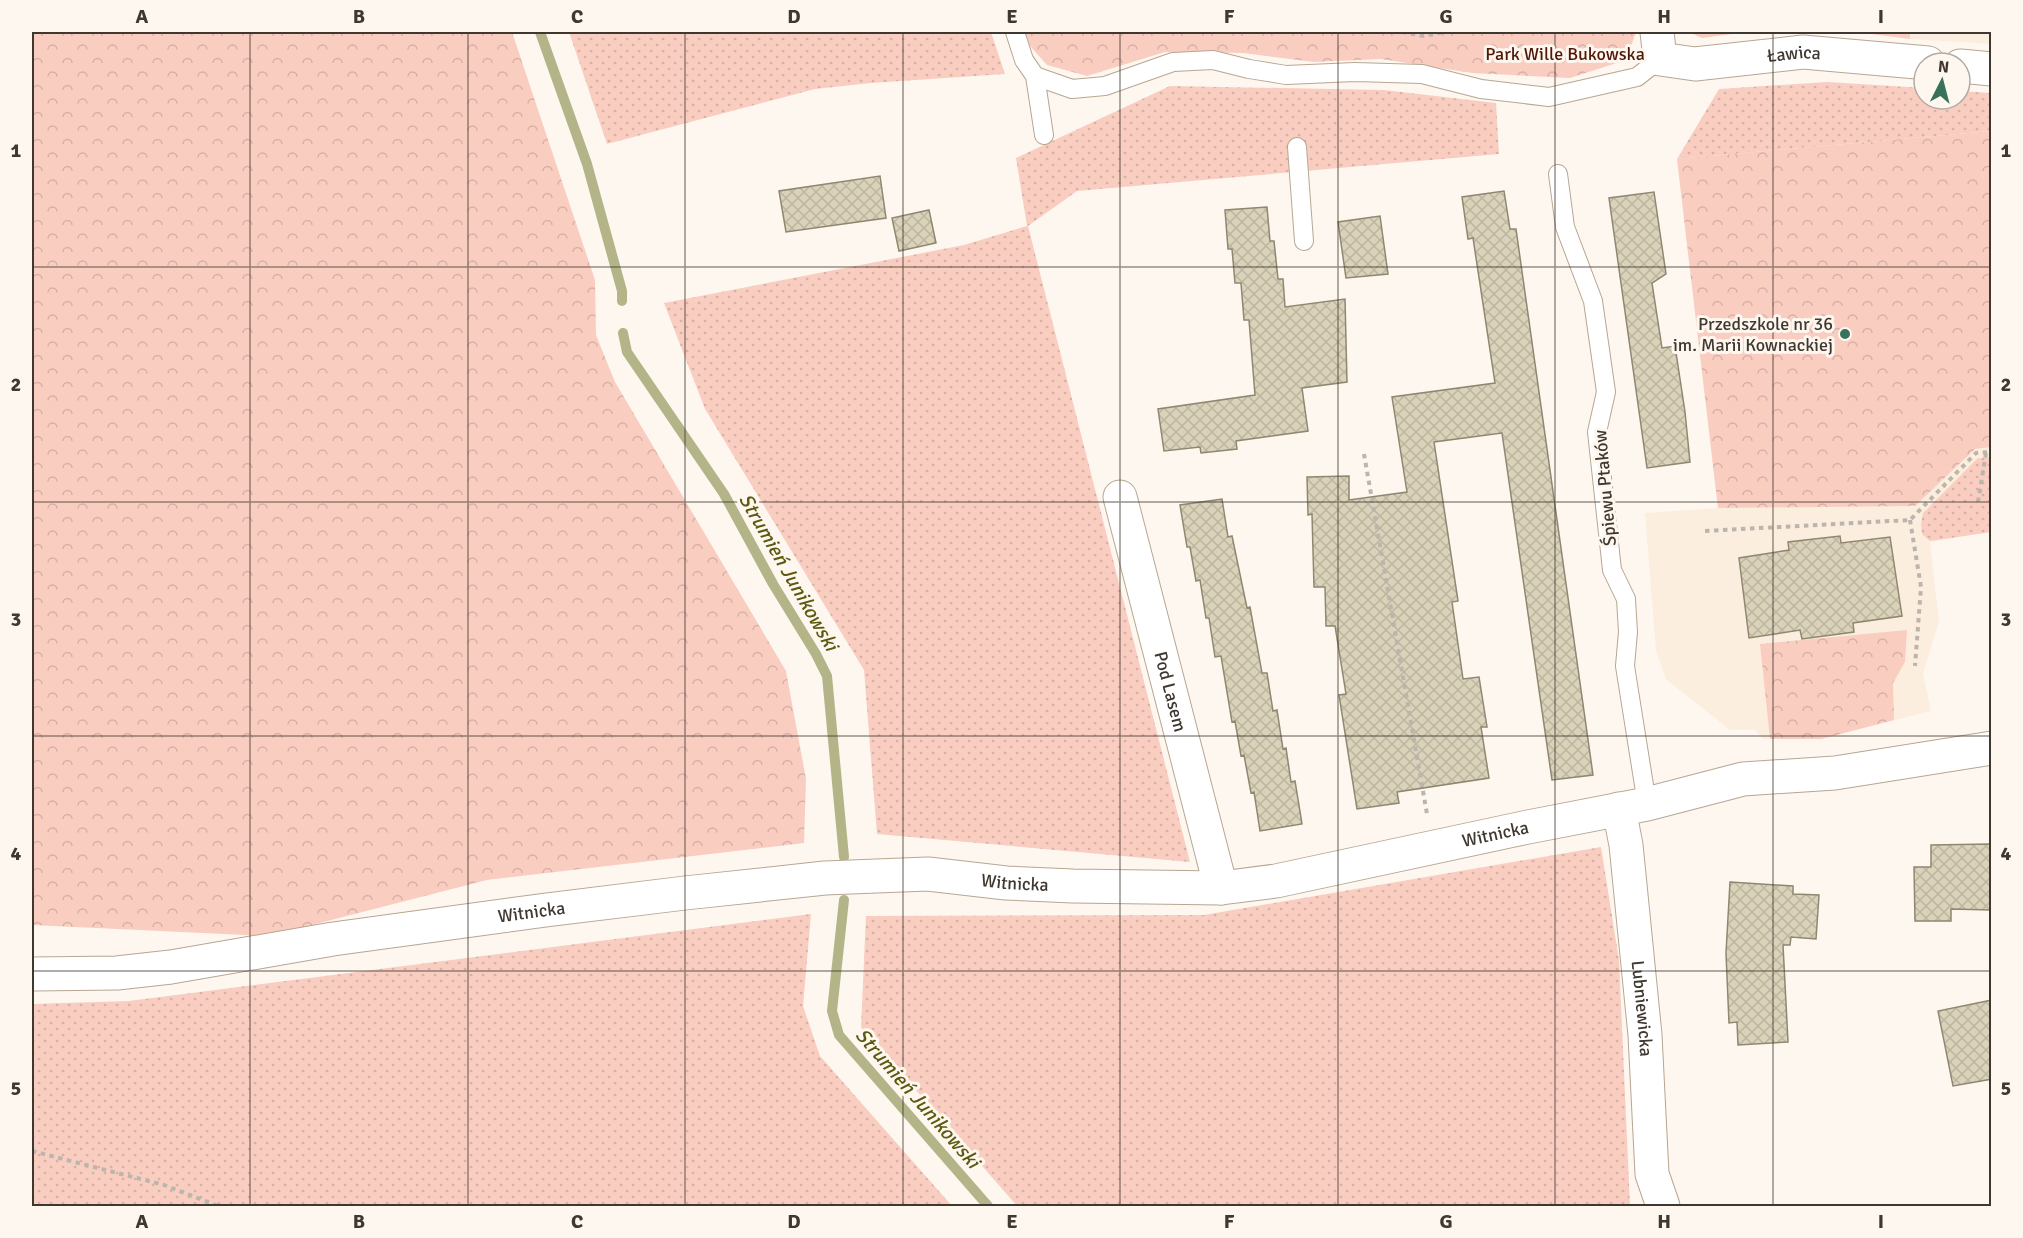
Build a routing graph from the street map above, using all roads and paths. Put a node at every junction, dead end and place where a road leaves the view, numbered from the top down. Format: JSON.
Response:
{"nodes":[{"id":1,"x":1015,"y":32,"type":"edge"},
{"id":2,"x":1402,"y":32,"type":"edge"},
{"id":3,"x":1444,"y":32,"type":"edge"},
{"id":4,"x":1658,"y":45,"type":"edge"},
{"id":5,"x":1912,"y":62,"type":"edge"},
{"id":6,"x":1972,"y":67,"type":"edge"},
{"id":7,"x":1992,"y":69,"type":"edge"},
{"id":8,"x":1035,"y":76,"type":"junction"},
{"id":9,"x":1044,"y":135,"type":"dead end"},
{"id":10,"x":1297,"y":147,"type":"dead end"},
{"id":11,"x":1558,"y":174,"type":"dead end"},
{"id":12,"x":1304,"y":241,"type":"dead end"},
{"id":13,"x":1992,"y":452,"type":"edge"},
{"id":14,"x":1986,"y":453,"type":"junction"},
{"id":15,"x":1364,"y":454,"type":"dead end"},
{"id":16,"x":1120,"y":496,"type":"dead end"},
{"id":17,"x":1978,"y":502,"type":"dead end"},
{"id":18,"x":1910,"y":520,"type":"junction"},
{"id":19,"x":1705,"y":531,"type":"dead end"},
{"id":20,"x":1915,"y":666,"type":"dead end"},
{"id":21,"x":1992,"y":748,"type":"edge"},
{"id":22,"x":1633,"y":806,"type":"junction"},
{"id":23,"x":1433,"y":848,"type":"junction"},
{"id":24,"x":1221,"y":888,"type":"junction"},
{"id":25,"x":32,"y":974,"type":"edge"},
{"id":26,"x":32,"y":1150,"type":"edge"},
{"id":27,"x":218,"y":1206,"type":"edge"},
{"id":28,"x":1663,"y":1206,"type":"edge"}],
"edges":[{"from":1,"to":8,"type":"lane"},
{"from":2,"to":3,"type":"path"},
{"from":4,"to":5,"type":"street","name":"Ławica"},
{"from":4,"to":8,"type":"lane"},
{"from":6,"to":7,"type":"street"},
{"from":8,"to":9,"type":"lane"},
{"from":10,"to":12,"type":"lane"},
{"from":11,"to":22,"type":"lane","name":"Śpiewu Ptaków"},
{"from":13,"to":14,"type":"path"},
{"from":14,"to":17,"type":"path"},
{"from":14,"to":18,"type":"path"},
{"from":15,"to":23,"type":"path"},
{"from":16,"to":24,"type":"street","name":"Pod Lasem"},
{"from":18,"to":19,"type":"path"},
{"from":18,"to":20,"type":"path"},
{"from":21,"to":22,"type":"street","name":"Witnicka"},
{"from":22,"to":23,"type":"street","name":"Witnicka"},
{"from":22,"to":28,"type":"street","name":"Lubniewicka"},
{"from":23,"to":24,"type":"street","name":"Witnicka"},
{"from":24,"to":25,"type":"street","name":"Witnicka"},
{"from":26,"to":27,"type":"path"}]}
